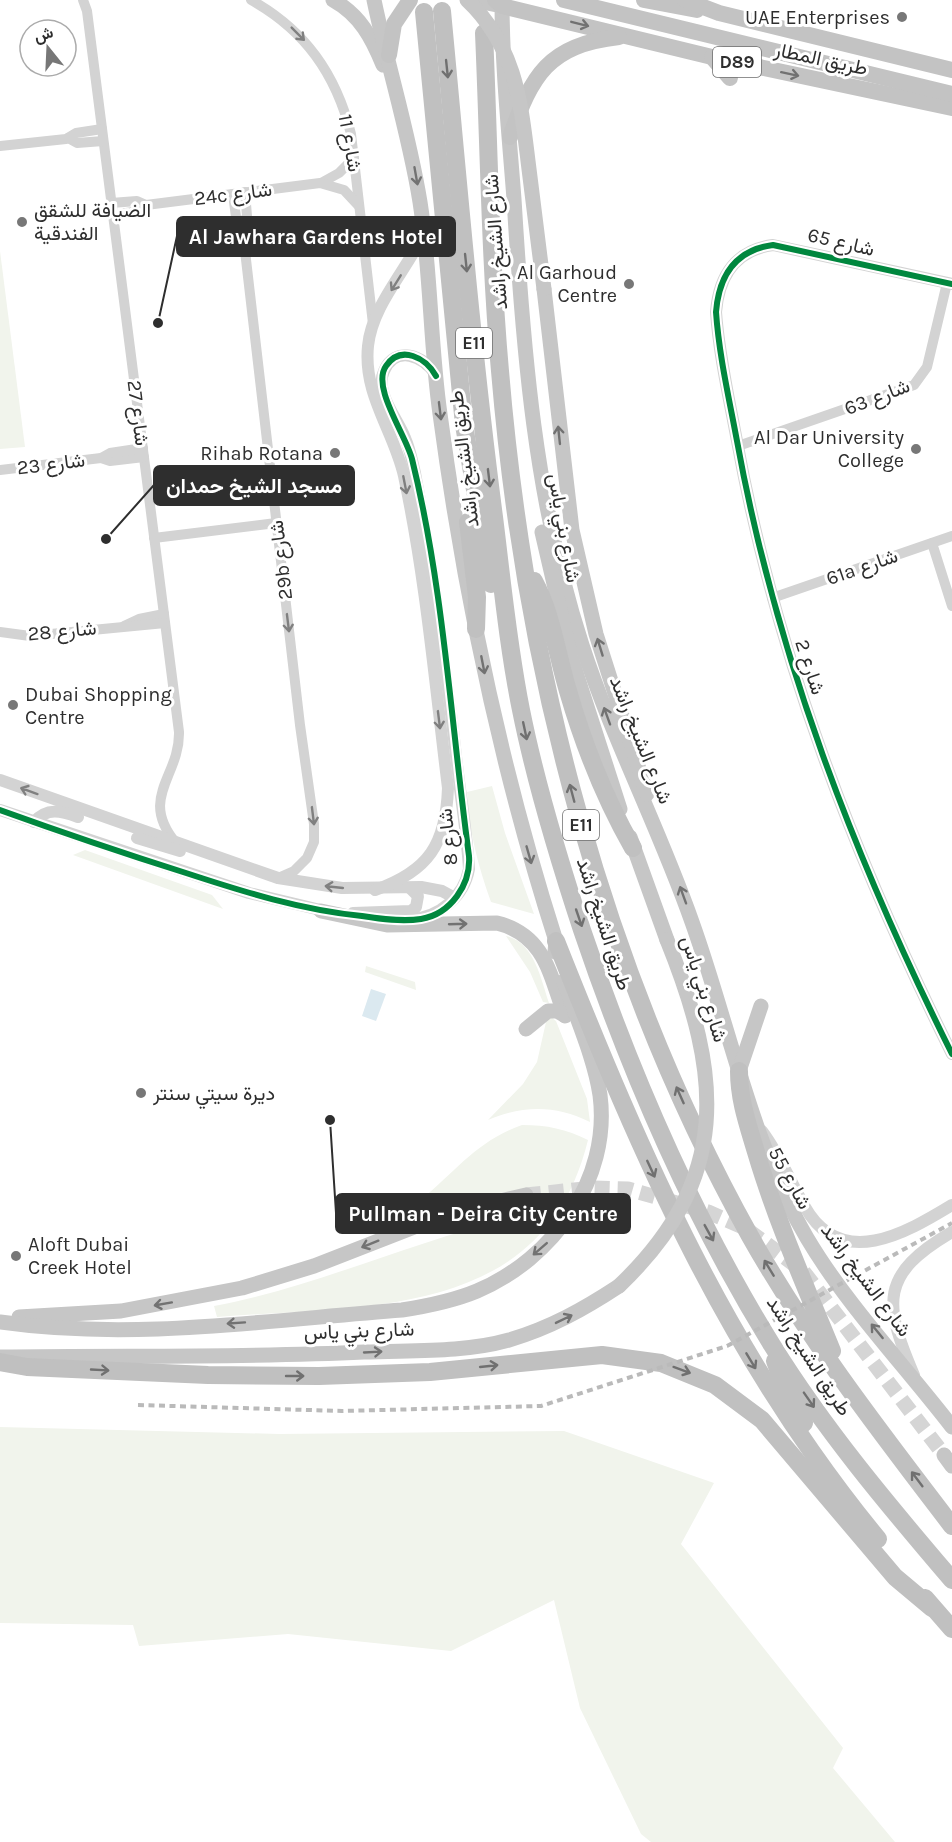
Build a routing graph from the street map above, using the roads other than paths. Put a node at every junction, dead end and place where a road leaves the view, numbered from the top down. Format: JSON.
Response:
{"nodes":[{"id":1,"x":83,"y":0,"type":"edge"},
{"id":2,"x":251,"y":0,"type":"edge"},
{"id":3,"x":333,"y":0,"type":"edge"},
{"id":4,"x":374,"y":0,"type":"edge"},
{"id":5,"x":410,"y":0,"type":"edge"},
{"id":6,"x":470,"y":0,"type":"edge"},
{"id":7,"x":564,"y":0,"type":"edge"},
{"id":8,"x":644,"y":0,"type":"edge"},
{"id":9,"x":685,"y":0,"type":"edge"},
{"id":10,"x":500,"y":2,"type":"edge"},
{"id":11,"x":88,"y":6,"type":"edge"},
{"id":12,"x":719,"y":13,"type":"junction"},
{"id":13,"x":484,"y":33,"type":"dead end"},
{"id":14,"x":629,"y":36,"type":"junction"},
{"id":15,"x":389,"y":55,"type":"junction"},
{"id":16,"x":712,"y":57,"type":"junction"},
{"id":17,"x":952,"y":70,"type":"edge"},
{"id":18,"x":730,"y":78,"type":"dead end"},
{"id":19,"x":952,"y":94,"type":"edge"},
{"id":20,"x":952,"y":108,"type":"edge"},
{"id":21,"x":404,"y":118,"type":"junction"},
{"id":22,"x":103,"y":135,"type":"junction"},
{"id":23,"x":510,"y":137,"type":"junction"},
{"id":24,"x":0,"y":146,"type":"edge"},
{"id":25,"x":354,"y":158,"type":"junction"},
{"id":26,"x":320,"y":183,"type":"junction"},
{"id":27,"x":245,"y":192,"type":"junction"},
{"id":28,"x":233,"y":194,"type":"junction"},
{"id":29,"x":111,"y":203,"type":"junction"},
{"id":30,"x":146,"y":205,"type":"junction"},
{"id":31,"x":360,"y":208,"type":"junction"},
{"id":32,"x":113,"y":215,"type":"junction"},
{"id":33,"x":242,"y":225,"type":"junction"},
{"id":34,"x":424,"y":232,"type":"junction"},
{"id":35,"x":728,"y":269,"type":"joint"},
{"id":36,"x":950,"y":284,"type":"edge"},
{"id":37,"x":373,"y":324,"type":"junction"},
{"id":38,"x":436,"y":376,"type":"junction"},
{"id":39,"x":464,"y":425,"type":"junction"},
{"id":40,"x":533,"y":425,"type":"junction"},
{"id":41,"x":738,"y":446,"type":"junction"},
{"id":42,"x":143,"y":452,"type":"junction"},
{"id":43,"x":0,"y":470,"type":"edge"},
{"id":44,"x":276,"y":523,"type":"junction"},
{"id":45,"x":952,"y":536,"type":"edge"},
{"id":46,"x":154,"y":538,"type":"junction"},
{"id":47,"x":932,"y":543,"type":"junction"},
{"id":48,"x":524,"y":565,"type":"junction"},
{"id":49,"x":772,"y":598,"type":"junction"},
{"id":50,"x":952,"y":606,"type":"edge"},
{"id":51,"x":165,"y":619,"type":"junction"},
{"id":52,"x":476,"y":629,"type":"junction"},
{"id":53,"x":0,"y":632,"type":"edge"},
{"id":54,"x":514,"y":673,"type":"junction"},
{"id":55,"x":0,"y":780,"type":"edge"},
{"id":56,"x":0,"y":810,"type":"edge"},
{"id":57,"x":34,"y":822,"type":"junction"},
{"id":58,"x":653,"y":824,"type":"junction"},
{"id":59,"x":176,"y":843,"type":"junction"},
{"id":60,"x":633,"y":848,"type":"junction"},
{"id":61,"x":194,"y":850,"type":"junction"},
{"id":62,"x":278,"y":878,"type":"junction"},
{"id":63,"x":410,"y":888,"type":"junction"},
{"id":64,"x":375,"y":890,"type":"junction"},
{"id":65,"x":453,"y":897,"type":"junction"},
{"id":66,"x":321,"y":911,"type":"junction"},
{"id":67,"x":337,"y":914,"type":"junction"},
{"id":68,"x":556,"y":941,"type":"junction"},
{"id":69,"x":761,"y":1006,"type":"dead end"},
{"id":70,"x":564,"y":1015,"type":"junction"},
{"id":71,"x":526,"y":1029,"type":"dead end"},
{"id":72,"x":952,"y":1054,"type":"edge"},
{"id":73,"x":739,"y":1071,"type":"junction"},
{"id":74,"x":600,"y":1124,"type":"junction"},
{"id":75,"x":760,"y":1129,"type":"junction"},
{"id":76,"x":526,"y":1195,"type":"tunnel mouth"},
{"id":77,"x":952,"y":1205,"type":"edge"},
{"id":78,"x":952,"y":1232,"type":"edge"},
{"id":79,"x":0,"y":1317,"type":"edge"},
{"id":80,"x":0,"y":1322,"type":"edge"},
{"id":81,"x":772,"y":1345,"type":"junction"},
{"id":82,"x":0,"y":1357,"type":"edge"},
{"id":83,"x":0,"y":1362,"type":"edge"},
{"id":84,"x":844,"y":1380,"type":"junction"},
{"id":85,"x":917,"y":1381,"type":"junction"},
{"id":86,"x":952,"y":1427,"type":"edge"},
{"id":87,"x":952,"y":1526,"type":"edge"},
{"id":88,"x":878,"y":1539,"type":"junction"},
{"id":89,"x":952,"y":1580,"type":"edge"},
{"id":90,"x":932,"y":1608,"type":"junction"},
{"id":91,"x":952,"y":1629,"type":"edge"}],
"edges":[{"from":1,"to":11,"type":"street","name":"شارع 27"},
{"from":2,"to":25,"type":"street","name":"شارع 11","one_way":true},
{"from":3,"to":21,"type":"main road"},
{"from":4,"to":15,"type":"main road"},
{"from":5,"to":15,"type":"highway"},
{"from":6,"to":10,"type":"main road","name":"طريق المطار","number":"D89"},
{"from":58,"to":6,"type":"main road","one_way":true,"bridge":true},
{"from":7,"to":19,"type":"highway"},
{"from":8,"to":12,"type":"highway"},
{"from":9,"to":12,"type":"highway","name":"طريق المطار","number":"D89"},
{"from":10,"to":14,"type":"highway","name":"طريق المطار","number":"D89","one_way":true},
{"from":10,"to":23,"type":"main road","name":"شارع الشيخ راشد"},
{"from":11,"to":22,"type":"street","name":"شارع 27"},
{"from":12,"to":17,"type":"highway","name":"طريق المطار","number":"D89"},
{"from":13,"to":48,"type":"highway","name":"طريق الشيخ راشد","number":"E11"},
{"from":14,"to":16,"type":"highway","name":"طريق المطار","number":"D89"},
{"from":14,"to":23,"type":"highway"},
{"from":15,"to":21,"type":"main road"},
{"from":16,"to":18,"type":"highway"},
{"from":16,"to":20,"type":"highway","name":"طريق المطار","number":"D89","one_way":true},
{"from":21,"to":34,"type":"main road","one_way":true},
{"from":22,"to":24,"type":"street"},
{"from":22,"to":29,"type":"street","name":"شارع 27"},
{"from":23,"to":40,"type":"main road","name":"شارع الشيخ راشد"},
{"from":25,"to":26,"type":"street","name":"24c شارع"},
{"from":25,"to":31,"type":"street","name":"شارع 11"},
{"from":26,"to":27,"type":"street","name":"24c شارع"},
{"from":26,"to":31,"type":"street","name":"24c شارع"},
{"from":27,"to":28,"type":"street","name":"24c شارع"},
{"from":27,"to":33,"type":"street","name":"29b شارع"},
{"from":28,"to":30,"type":"street","name":"24c شارع"},
{"from":28,"to":33,"type":"street","name":"29b شارع"},
{"from":29,"to":30,"type":"street","name":"24c شارع"},
{"from":29,"to":32,"type":"street","name":"شارع 27"},
{"from":30,"to":32,"type":"street","name":"24c شارع"},
{"from":31,"to":37,"type":"street","name":"شارع 11"},
{"from":32,"to":42,"type":"street","name":"شارع 27"},
{"from":33,"to":44,"type":"street","name":"29b شارع"},
{"from":34,"to":37,"type":"street","one_way":true},
{"from":34,"to":38,"type":"main road"},
{"from":35,"to":36,"type":"street","name":"شارع 65"},
{"from":35,"to":41,"type":"street","name":"شارع 2"},
{"from":36,"to":41,"type":"street","name":"شارع 63"},
{"from":37,"to":64,"type":"street","one_way":true},
{"from":38,"to":52,"type":"main road","one_way":true},
{"from":38,"to":65,"type":"street","name":"شارع 8"},
{"from":39,"to":52,"type":"highway"},
{"from":39,"to":54,"type":"highway"},
{"from":39,"to":54,"type":"highway","name":"طريق الشيخ راشد","number":"E11","one_way":true},
{"from":58,"to":40,"type":"main road","name":"شارع الشيخ راشد","one_way":true},
{"from":40,"to":60,"type":"main road","name":"شارع بني ياس"},
{"from":41,"to":49,"type":"street","name":"شارع 2"},
{"from":42,"to":43,"type":"street","name":"شارع 23"},
{"from":42,"to":46,"type":"street","name":"شارع 27"},
{"from":44,"to":46,"type":"street"},
{"from":44,"to":62,"type":"street","name":"29b شارع","one_way":true},
{"from":45,"to":47,"type":"street","name":"61a شارع"},
{"from":46,"to":51,"type":"street","name":"شارع 27"},
{"from":47,"to":49,"type":"street","name":"61a شارع"},
{"from":47,"to":50,"type":"street"},
{"from":48,"to":60,"type":"highway"},
{"from":84,"to":48,"type":"highway","name":"طريق الشيخ راشد","number":"E11","one_way":true},
{"from":49,"to":72,"type":"street","name":"شارع 2"},
{"from":51,"to":53,"type":"street","name":"شارع 28"},
{"from":51,"to":59,"type":"street","name":"شارع 27"},
{"from":52,"to":68,"type":"main road","one_way":true},
{"from":54,"to":81,"type":"highway","name":"طريق الشيخ راشد","number":"E11","one_way":true},
{"from":59,"to":55,"type":"street","name":"شارع 8","one_way":true},
{"from":56,"to":57,"type":"street","name":"شارع 8"},
{"from":57,"to":61,"type":"street"},
{"from":57,"to":66,"type":"street","name":"شارع 8"},
{"from":73,"to":58,"type":"main road","name":"شارع الشيخ راشد","one_way":true},
{"from":59,"to":61,"type":"street","name":"شارع 8"},
{"from":82,"to":60,"type":"main road","name":"شارع بني ياس","one_way":true,"bridge":true},
{"from":61,"to":62,"type":"street","name":"شارع 8"},
{"from":64,"to":62,"type":"street","name":"شارع 8","one_way":true},
{"from":63,"to":64,"type":"street","name":"شارع 8"},
{"from":63,"to":65,"type":"street","name":"شارع 8"},
{"from":63,"to":67,"type":"street"},
{"from":65,"to":67,"type":"street","name":"شارع 8"},
{"from":66,"to":67,"type":"street","name":"شارع 8"},
{"from":66,"to":70,"type":"main road","one_way":true},
{"from":68,"to":74,"type":"main road"},
{"from":68,"to":88,"type":"highway","one_way":true},
{"from":69,"to":73,"type":"main road"},
{"from":70,"to":71,"type":"main road"},
{"from":70,"to":74,"type":"main road"},
{"from":73,"to":75,"type":"main road","name":"شارع الشيخ راشد"},
{"from":73,"to":84,"type":"highway"},
{"from":74,"to":80,"type":"main road","one_way":true},
{"from":75,"to":77,"type":"street","name":"شارع 55"},
{"from":85,"to":75,"type":"main road","name":"شارع الشيخ راشد","one_way":true},
{"from":76,"to":79,"type":"main road","one_way":true},
{"from":78,"to":85,"type":"street"},
{"from":81,"to":88,"type":"highway"},
{"from":81,"to":89,"type":"highway","name":"طريق الشيخ راشد","number":"E11","one_way":true},
{"from":83,"to":90,"type":"highway","one_way":true},
{"from":87,"to":84,"type":"highway","name":"طريق الشيخ راشد","number":"E11","one_way":true},
{"from":85,"to":86,"type":"main road","name":"شارع الشيخ راشد"},
{"from":88,"to":90,"type":"highway"},
{"from":90,"to":91,"type":"highway"}]}
